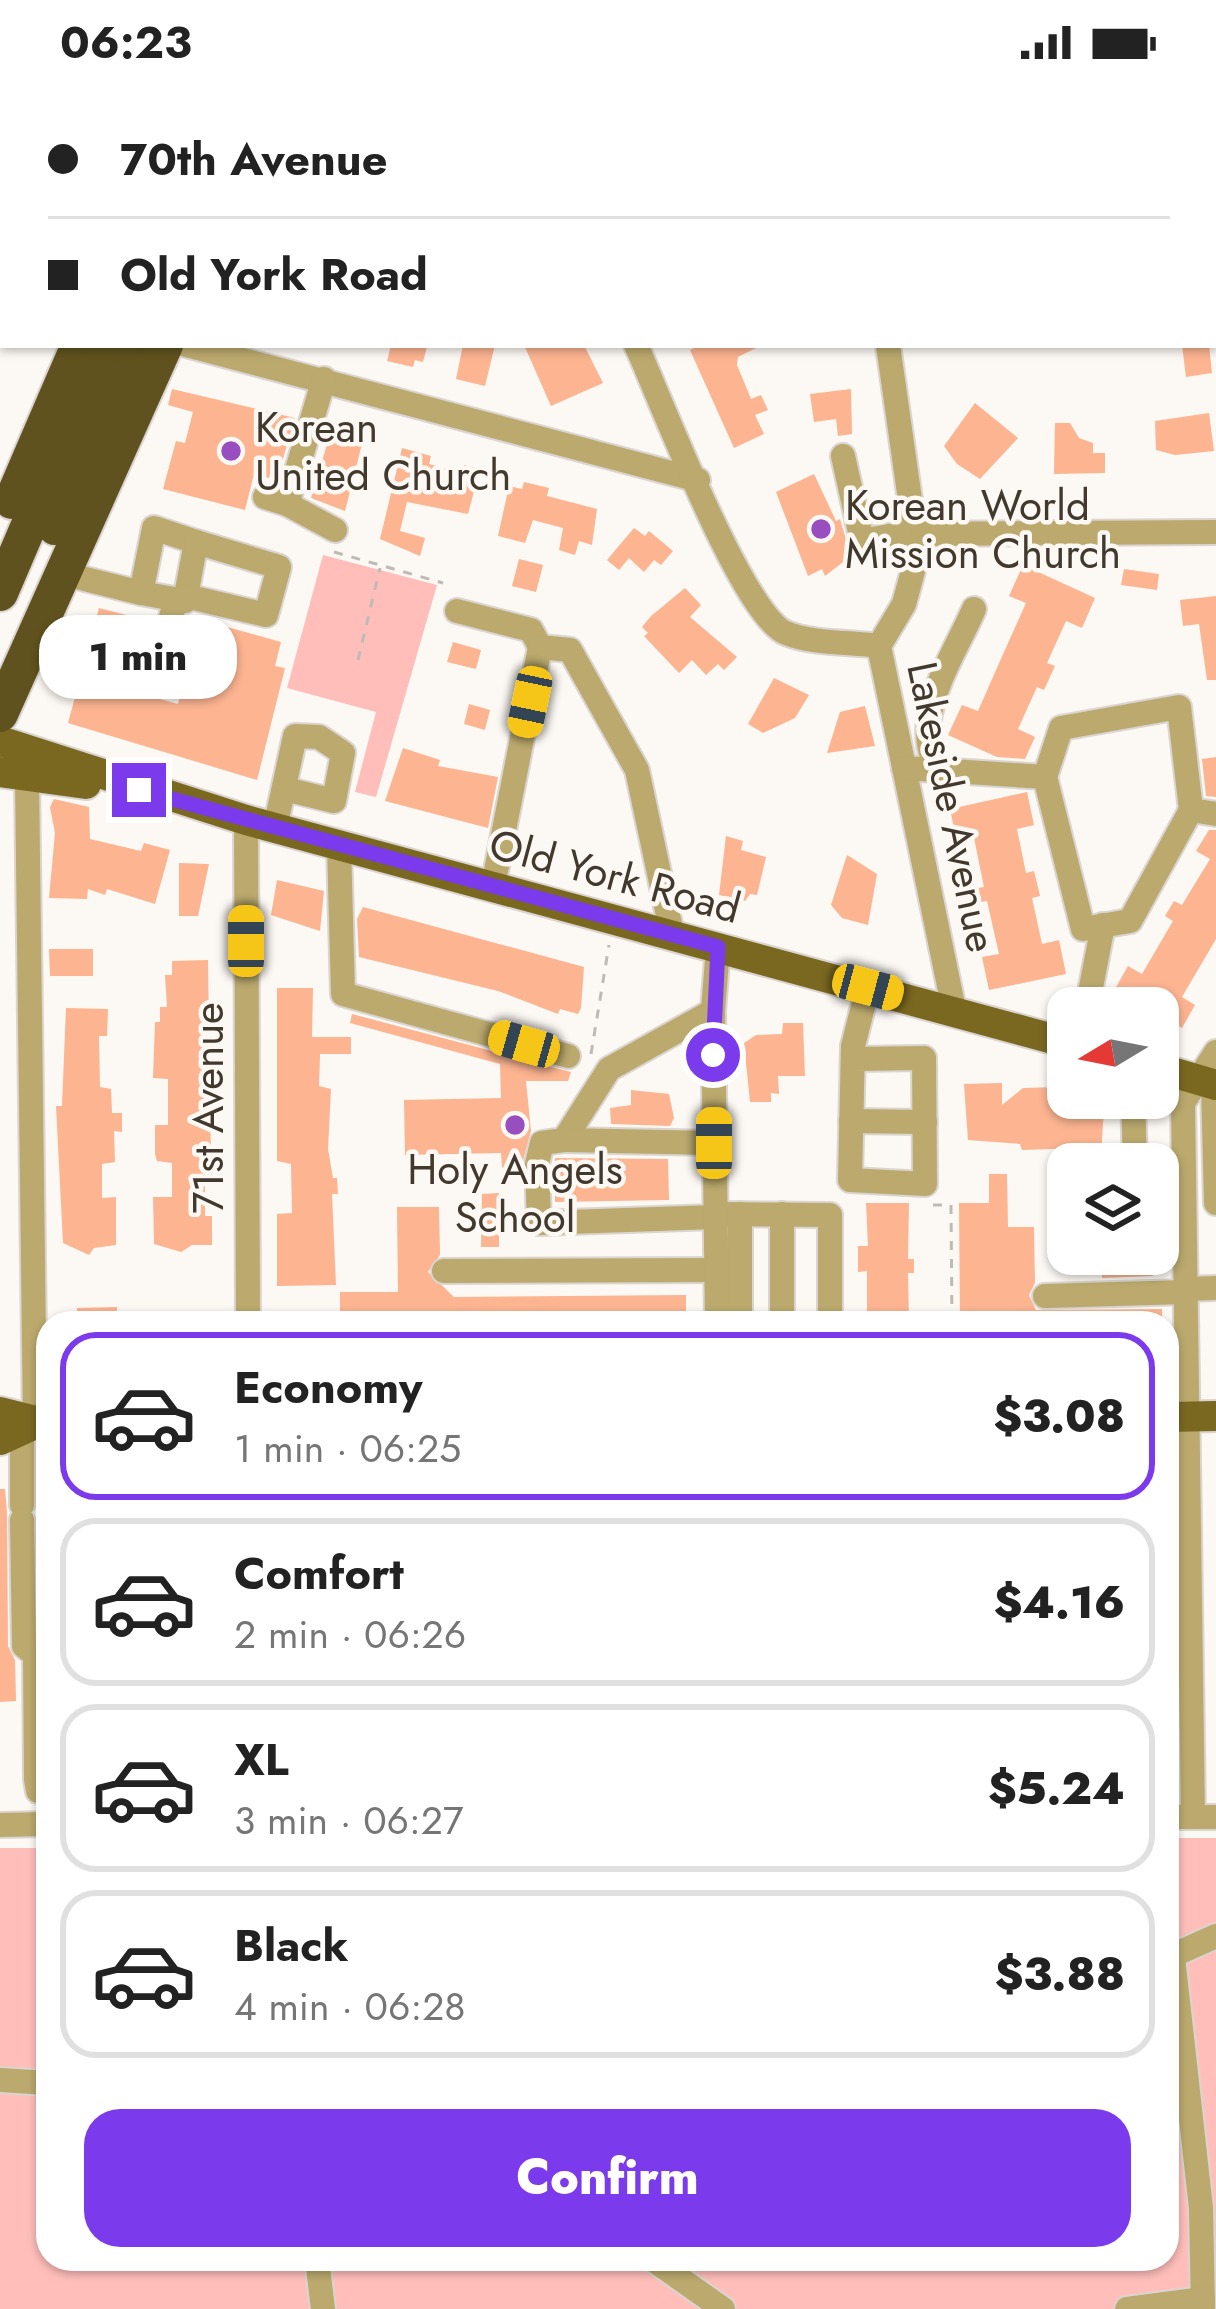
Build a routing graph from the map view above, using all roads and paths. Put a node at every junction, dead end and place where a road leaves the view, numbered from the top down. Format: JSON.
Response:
{"nodes":[{"id":1,"x":78,"y":348,"type":"edge"},
{"id":2,"x":105,"y":348,"type":"edge"},
{"id":3,"x":136,"y":348,"type":"edge"},
{"id":4,"x":164,"y":348,"type":"edge"},
{"id":5,"x":198,"y":348,"type":"edge"},
{"id":6,"x":636,"y":348,"type":"edge"},
{"id":7,"x":888,"y":348,"type":"edge"},
{"id":8,"x":324,"y":379,"type":"junction"},
{"id":9,"x":843,"y":456,"type":"dead end"},
{"id":10,"x":698,"y":480,"type":"junction"},
{"id":11,"x":0,"y":530,"type":"edge"},
{"id":12,"x":335,"y":532,"type":"joint"},
{"id":13,"x":922,"y":532,"type":"junction"},
{"id":14,"x":1216,"y":532,"type":"edge"},
{"id":15,"x":196,"y":542,"type":"junction"},
{"id":16,"x":380,"y":565,"type":"junction"},
{"id":17,"x":61,"y":573,"type":"junction"},
{"id":18,"x":443,"y":583,"type":"dead end"},
{"id":19,"x":0,"y":592,"type":"edge"},
{"id":20,"x":141,"y":593,"type":"junction"},
{"id":21,"x":180,"y":598,"type":"junction"},
{"id":22,"x":974,"y":608,"type":"dead end"},
{"id":23,"x":457,"y":611,"type":"dead end"},
{"id":24,"x":879,"y":646,"type":"junction"},
{"id":25,"x":540,"y":647,"type":"junction"},
{"id":26,"x":0,"y":658,"type":"edge"},
{"id":27,"x":358,"y":660,"type":"dead end"},
{"id":28,"x":158,"y":664,"type":"dead end"},
{"id":29,"x":0,"y":714,"type":"edge"},
{"id":30,"x":0,"y":741,"type":"edge"},
{"id":31,"x":904,"y":768,"type":"junction"},
{"id":32,"x":939,"y":770,"type":"junction"},
{"id":33,"x":14,"y":775,"type":"edge"},
{"id":34,"x":1045,"y":777,"type":"junction"},
{"id":35,"x":285,"y":789,"type":"dead end"},
{"id":36,"x":139,"y":790,"type":"junction"},
{"id":37,"x":1203,"y":812,"type":"edge"},
{"id":38,"x":260,"y":824,"type":"junction"},
{"id":39,"x":339,"y":845,"type":"junction"},
{"id":40,"x":493,"y":886,"type":"junction"},
{"id":41,"x":1103,"y":925,"type":"junction"},
{"id":42,"x":672,"y":934,"type":"junction"},
{"id":43,"x":609,"y":944,"type":"dead end"},
{"id":44,"x":718,"y":947,"type":"junction"},
{"id":45,"x":868,"y":987,"type":"junction"},
{"id":46,"x":1091,"y":987,"type":"edge"},
{"id":47,"x":954,"y":1010,"type":"junction"},
{"id":48,"x":713,"y":1011,"type":"junction"},
{"id":49,"x":1047,"y":1037,"type":"edge"},
{"id":50,"x":1216,"y":1052,"type":"edge"},
{"id":51,"x":853,"y":1059,"type":"junction"},
{"id":52,"x":579,"y":1063,"type":"joint"},
{"id":53,"x":1179,"y":1074,"type":"edge"},
{"id":54,"x":1209,"y":1083,"type":"edge"},
{"id":55,"x":851,"y":1121,"type":"junction"},
{"id":56,"x":925,"y":1122,"type":"junction"},
{"id":57,"x":564,"y":1141,"type":"junction"},
{"id":58,"x":714,"y":1143,"type":"junction"},
{"id":59,"x":1179,"y":1188,"type":"edge"},
{"id":60,"x":1184,"y":1188,"type":"junction"},
{"id":61,"x":1216,"y":1203,"type":"edge"},
{"id":62,"x":931,"y":1205,"type":"dead end"},
{"id":63,"x":782,"y":1214,"type":"junction"},
{"id":64,"x":723,"y":1215,"type":"junction"},
{"id":65,"x":716,"y":1270,"type":"junction"},
{"id":66,"x":444,"y":1271,"type":"dead end"},
{"id":67,"x":1216,"y":1288,"type":"edge"},
{"id":68,"x":1185,"y":1290,"type":"junction"},
{"id":69,"x":1045,"y":1296,"type":"dead end"},
{"id":70,"x":248,"y":1311,"type":"edge"},
{"id":71,"x":717,"y":1311,"type":"edge"},
{"id":72,"x":738,"y":1311,"type":"edge"},
{"id":73,"x":782,"y":1311,"type":"edge"},
{"id":74,"x":830,"y":1311,"type":"edge"},
{"id":75,"x":952,"y":1311,"type":"edge"},
{"id":76,"x":1190,"y":1417,"type":"edge"},
{"id":77,"x":21,"y":1426,"type":"edge"},
{"id":78,"x":36,"y":1651,"type":"edge"},
{"id":79,"x":1204,"y":1816,"type":"edge"},
{"id":80,"x":36,"y":1824,"type":"edge"},
{"id":81,"x":0,"y":1825,"type":"edge"},
{"id":82,"x":1216,"y":1936,"type":"edge"},
{"id":83,"x":1179,"y":1953,"type":"edge"},
{"id":84,"x":1179,"y":2030,"type":"edge"},
{"id":85,"x":0,"y":2080,"type":"edge"},
{"id":86,"x":36,"y":2082,"type":"edge"},
{"id":87,"x":318,"y":2271,"type":"edge"},
{"id":88,"x":669,"y":2271,"type":"edge"},
{"id":89,"x":1203,"y":2304,"type":"edge"},
{"id":90,"x":323,"y":2309,"type":"edge"},
{"id":91,"x":723,"y":2309,"type":"edge"},
{"id":92,"x":1126,"y":2309,"type":"edge"}],
"edges":[{"from":1,"to":11,"type":"highway"},
{"from":2,"to":19,"type":"highway"},
{"from":3,"to":26,"type":"highway"},
{"from":4,"to":17,"type":"highway"},
{"from":5,"to":8,"type":"street"},
{"from":6,"to":10,"type":"street"},
{"from":7,"to":13,"type":"street","name":"Lakeside Avenue"},
{"from":8,"to":10,"type":"street"},
{"from":8,"to":12,"type":"street"},
{"from":9,"to":13,"type":"street"},
{"from":10,"to":24,"type":"street"},
{"from":12,"to":16,"type":"path"},
{"from":13,"to":14,"type":"street"},
{"from":13,"to":24,"type":"street","name":"Lakeside Avenue"},
{"from":15,"to":20,"type":"street"},
{"from":15,"to":21,"type":"street"},
{"from":15,"to":21,"type":"street"},
{"from":16,"to":18,"type":"path"},
{"from":16,"to":27,"type":"path"},
{"from":17,"to":20,"type":"street"},
{"from":17,"to":29,"type":"highway"},
{"from":20,"to":21,"type":"street"},
{"from":21,"to":28,"type":"street"},
{"from":22,"to":32,"type":"street"},
{"from":23,"to":25,"type":"street"},
{"from":24,"to":31,"type":"street","name":"Lakeside Avenue"},
{"from":25,"to":40,"type":"street"},
{"from":25,"to":42,"type":"street"},
{"from":30,"to":36,"type":"main road","name":"Old York Road"},
{"from":31,"to":32,"type":"street"},
{"from":31,"to":47,"type":"street","name":"Lakeside Avenue"},
{"from":32,"to":34,"type":"street"},
{"from":33,"to":36,"type":"main road","name":"Old York Road"},
{"from":33,"to":77,"type":"street"},
{"from":34,"to":37,"type":"street"},
{"from":34,"to":41,"type":"street"},
{"from":35,"to":38,"type":"street","name":"71st Avenue"},
{"from":36,"to":38,"type":"main road","name":"Old York Road"},
{"from":37,"to":41,"type":"street"},
{"from":38,"to":39,"type":"main road","name":"Old York Road"},
{"from":38,"to":70,"type":"street","name":"71st Avenue"},
{"from":39,"to":40,"type":"main road","name":"Old York Road"},
{"from":39,"to":52,"type":"street"},
{"from":40,"to":42,"type":"main road","name":"Old York Road"},
{"from":41,"to":46,"type":"street"},
{"from":42,"to":44,"type":"main road","name":"Old York Road"},
{"from":43,"to":52,"type":"path"},
{"from":44,"to":45,"type":"main road","name":"Old York Road"},
{"from":44,"to":48,"type":"street"},
{"from":45,"to":47,"type":"main road","name":"Old York Road"},
{"from":45,"to":51,"type":"street"},
{"from":47,"to":49,"type":"main road","name":"Old York Road"},
{"from":48,"to":57,"type":"street"},
{"from":48,"to":58,"type":"street"},
{"from":50,"to":54,"type":"street"},
{"from":51,"to":55,"type":"street"},
{"from":51,"to":56,"type":"street"},
{"from":53,"to":54,"type":"main road"},
{"from":54,"to":60,"type":"street"},
{"from":54,"to":61,"type":"street"},
{"from":55,"to":56,"type":"street"},
{"from":55,"to":56,"type":"street"},
{"from":57,"to":58,"type":"street"},
{"from":57,"to":64,"type":"street"},
{"from":58,"to":64,"type":"street"},
{"from":59,"to":60,"type":"street"},
{"from":60,"to":68,"type":"street"},
{"from":62,"to":75,"type":"path"},
{"from":63,"to":64,"type":"street"},
{"from":63,"to":73,"type":"street"},
{"from":63,"to":74,"type":"street"},
{"from":64,"to":65,"type":"street"},
{"from":64,"to":72,"type":"street"},
{"from":65,"to":66,"type":"street"},
{"from":65,"to":71,"type":"street"},
{"from":67,"to":68,"type":"street"},
{"from":68,"to":69,"type":"street"},
{"from":68,"to":76,"type":"street"},
{"from":76,"to":79,"type":"street"},
{"from":77,"to":78,"type":"street"},
{"from":80,"to":81,"type":"street"},
{"from":82,"to":83,"type":"street"},
{"from":84,"to":89,"type":"street"},
{"from":85,"to":86,"type":"street"},
{"from":87,"to":90,"type":"street"},
{"from":88,"to":91,"type":"street"},
{"from":89,"to":92,"type":"street"}]}
